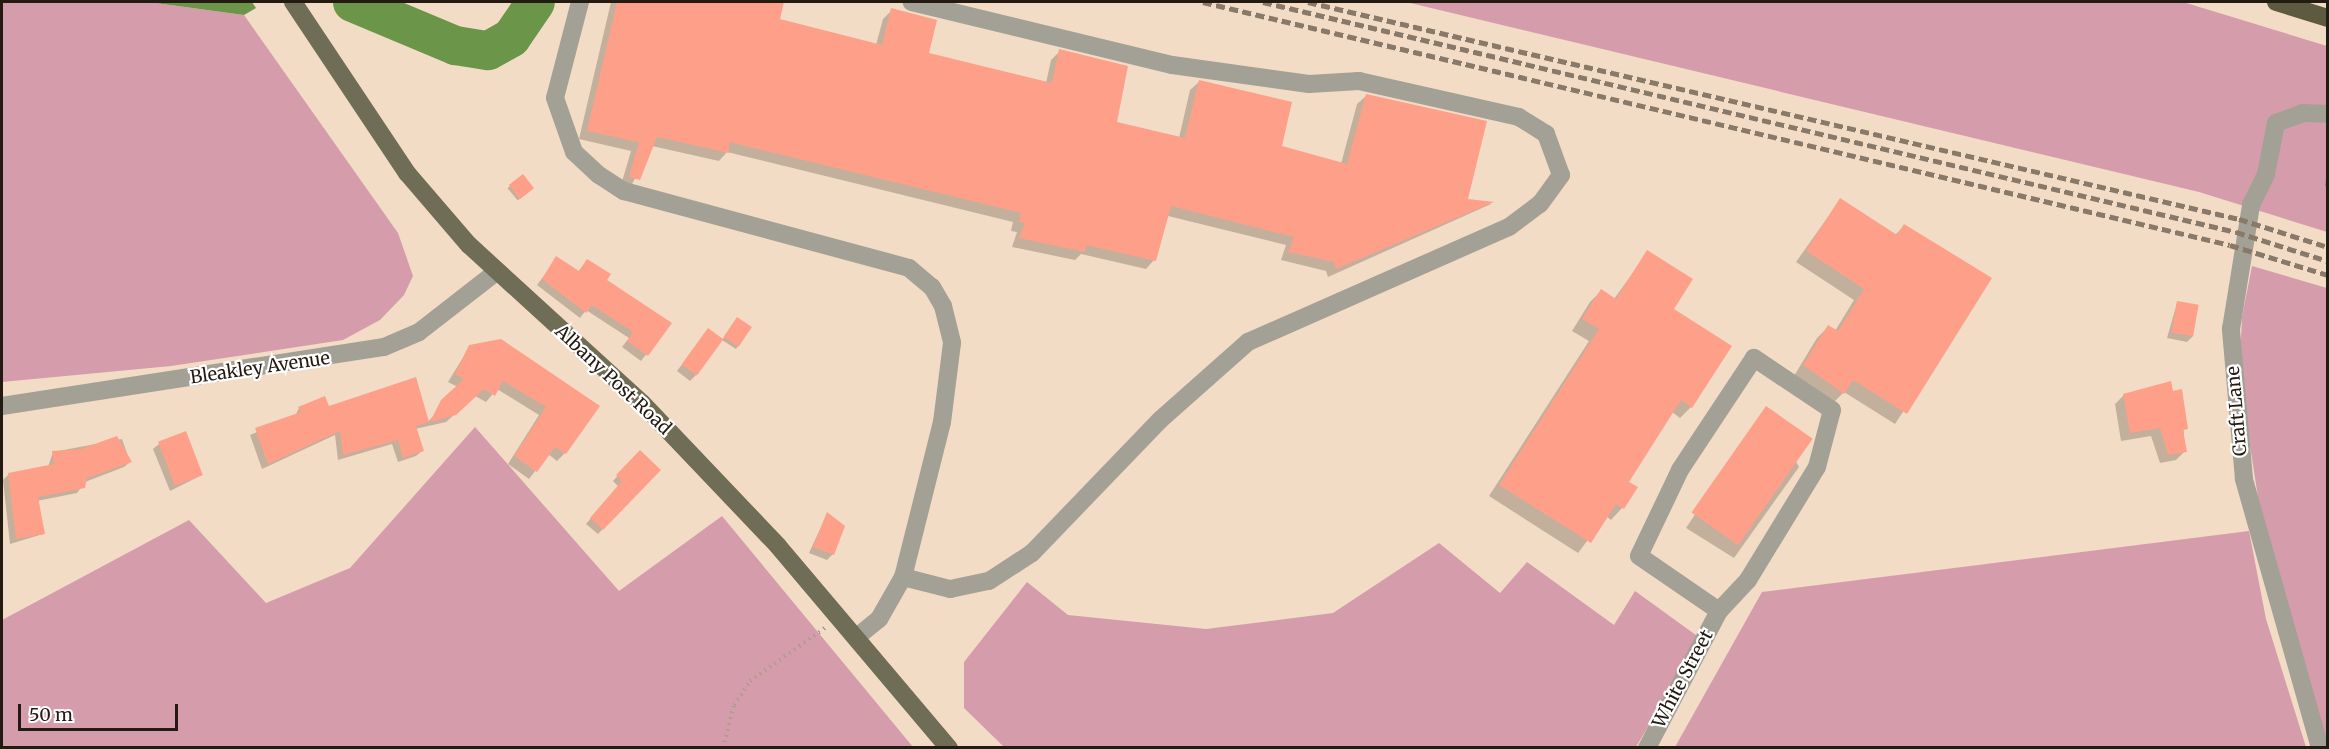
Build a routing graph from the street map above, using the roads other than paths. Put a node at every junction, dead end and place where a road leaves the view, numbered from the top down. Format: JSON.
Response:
{"nodes":[{"id":1,"x":293,"y":2,"type":"edge"},
{"id":2,"x":579,"y":2,"type":"edge"},
{"id":3,"x":911,"y":2,"type":"edge"},
{"id":4,"x":2276,"y":2,"type":"edge"},
{"id":5,"x":2328,"y":18,"type":"edge"},
{"id":6,"x":2328,"y":114,"type":"edge"},
{"id":7,"x":496,"y":272,"type":"junction"},
{"id":8,"x":2,"y":406,"type":"edge"},
{"id":9,"x":903,"y":577,"type":"junction"},
{"id":10,"x":1719,"y":611,"type":"junction"},
{"id":11,"x":857,"y":637,"type":"junction"},
{"id":12,"x":949,"y":747,"type":"edge"},
{"id":13,"x":1647,"y":747,"type":"edge"},
{"id":14,"x":2320,"y":747,"type":"edge"}],
"edges":[{"from":1,"to":7,"type":"main road","name":"Albany Post Road"},
{"from":2,"to":9,"type":"street"},
{"from":3,"to":9,"type":"street"},
{"from":4,"to":5,"type":"highway"},
{"from":6,"to":14,"type":"street","name":"Craft Lane"},
{"from":7,"to":8,"type":"street","name":"Bleakley Avenue"},
{"from":7,"to":11,"type":"main road","name":"Albany Post Road"},
{"from":9,"to":11,"type":"street"},
{"from":10,"to":10,"type":"street","name":"White Street"},
{"from":10,"to":13,"type":"street","name":"White Street"},
{"from":11,"to":12,"type":"main road","name":"Albany Post Road"}]}
